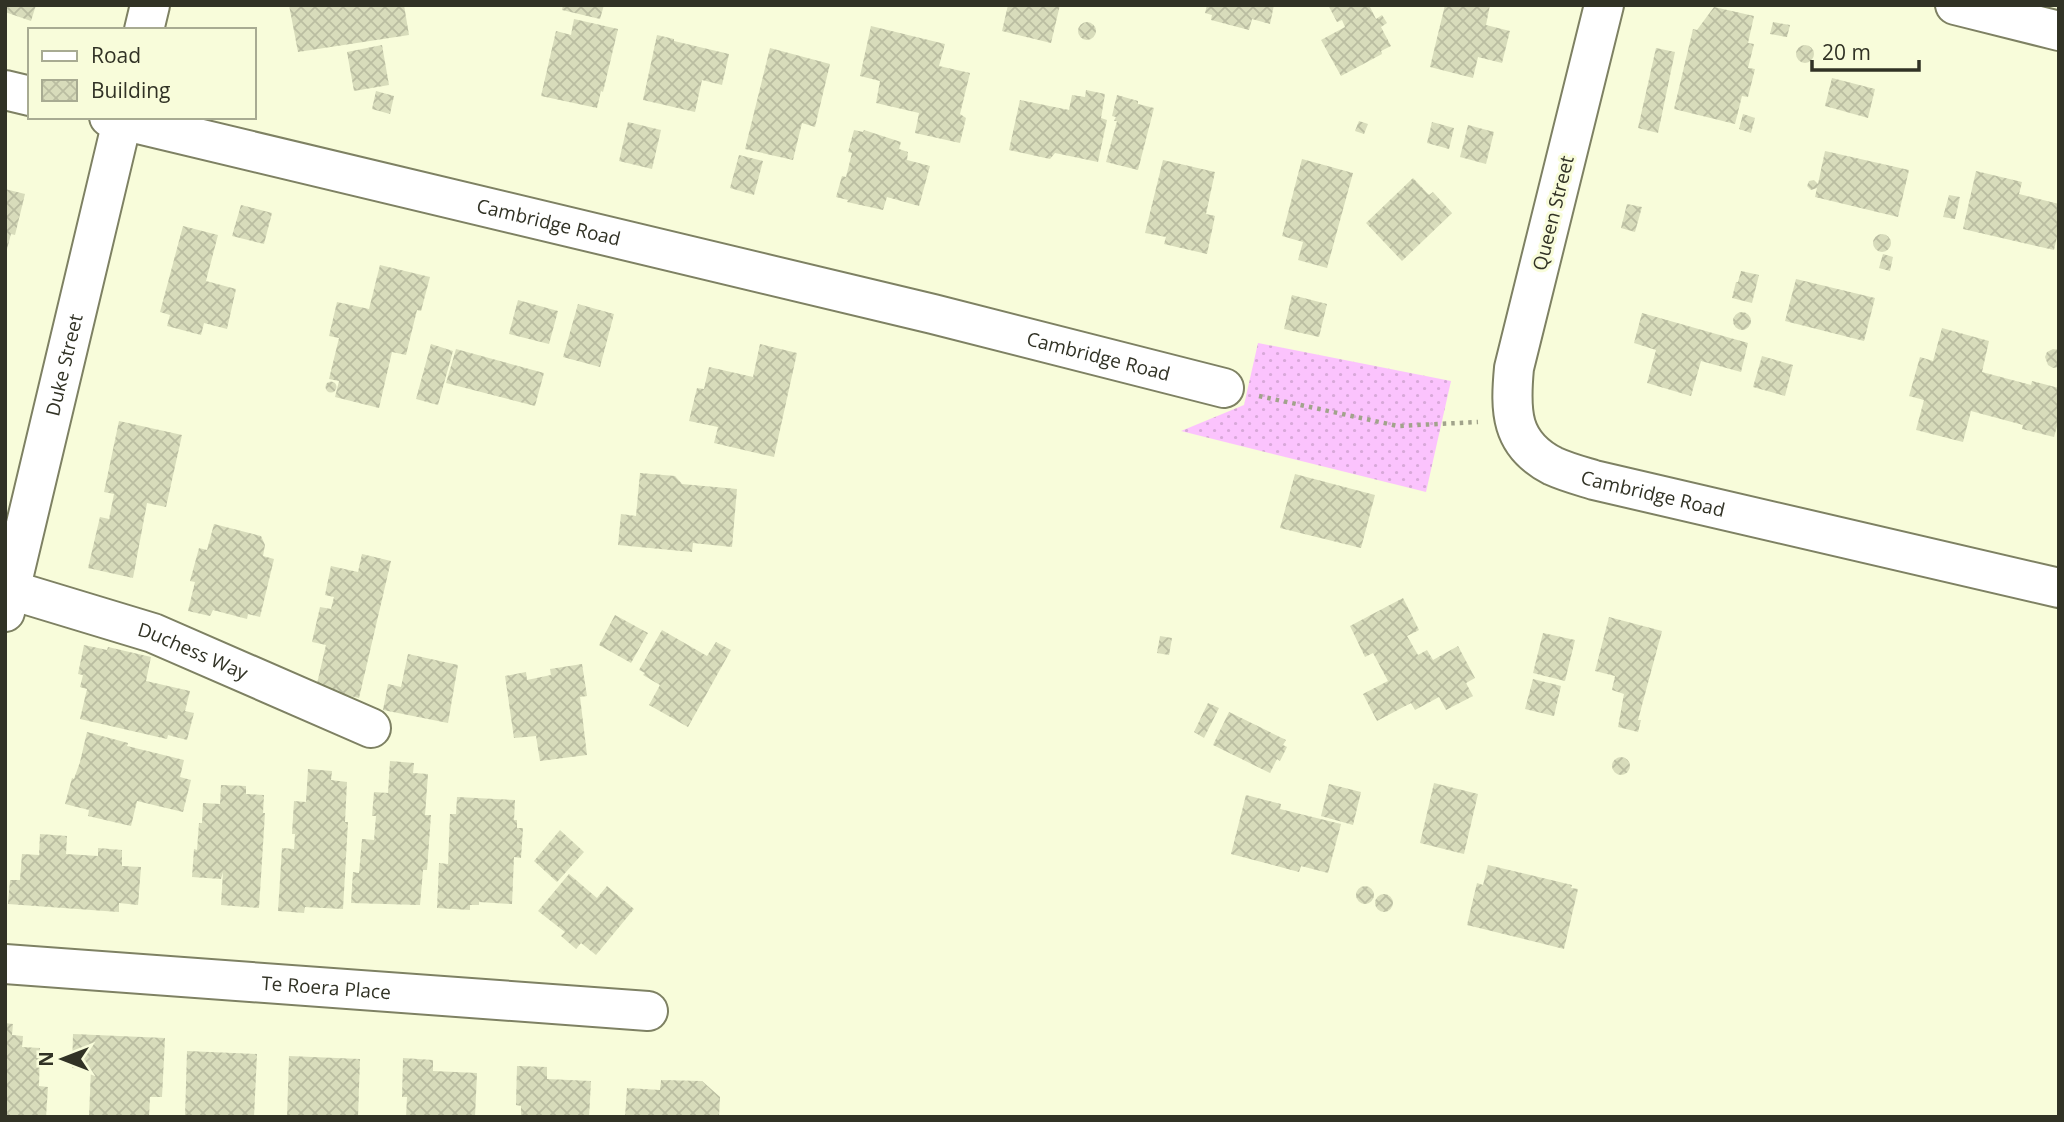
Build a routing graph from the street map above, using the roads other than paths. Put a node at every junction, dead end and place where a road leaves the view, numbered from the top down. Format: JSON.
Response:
{"nodes":[{"id":1,"x":150,"y":5,"type":"edge"},
{"id":2,"x":1604,"y":5,"type":"edge"},
{"id":3,"x":1955,"y":5,"type":"edge"},
{"id":4,"x":144,"y":28,"type":"edge"},
{"id":5,"x":2059,"y":31,"type":"edge"},
{"id":6,"x":5,"y":90,"type":"edge"},
{"id":7,"x":28,"y":96,"type":"edge"},
{"id":8,"x":118,"y":119,"type":"edge"},
{"id":9,"x":122,"y":119,"type":"edge"},
{"id":10,"x":1224,"y":388,"type":"road end"},
{"id":11,"x":1513,"y":421,"type":"joint"},
{"id":12,"x":2059,"y":588,"type":"edge"},
{"id":13,"x":8,"y":601,"type":"edge"},
{"id":14,"x":371,"y":728,"type":"dead end"},
{"id":15,"x":5,"y":964,"type":"edge"},
{"id":16,"x":648,"y":1011,"type":"dead end"}],
"edges":[{"from":1,"to":4,"type":"street"},
{"from":2,"to":11,"type":"street","name":"Queen Street"},
{"from":3,"to":5,"type":"street"},
{"from":6,"to":7,"type":"street"},
{"from":8,"to":13,"type":"street","name":"Duke Street"},
{"from":9,"to":10,"type":"street","name":"Cambridge Road"},
{"from":11,"to":12,"type":"street","name":"Cambridge Road"},
{"from":13,"to":14,"type":"street","name":"Duchess Way"},
{"from":15,"to":16,"type":"street","name":"Te Roera Place"}]}
